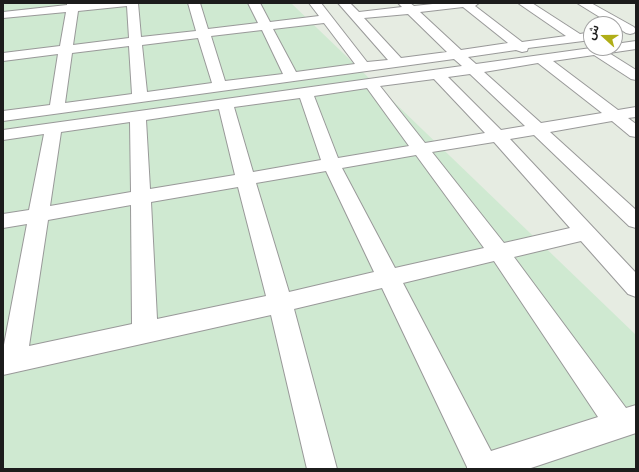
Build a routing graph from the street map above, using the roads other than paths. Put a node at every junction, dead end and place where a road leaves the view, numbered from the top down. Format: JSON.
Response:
{"nodes":[{"id":1,"x":127,"y":3,"type":"edge"},
{"id":2,"x":132,"y":3,"type":"edge"},
{"id":3,"x":194,"y":3,"type":"edge"},
{"id":4,"x":254,"y":3,"type":"edge"},
{"id":5,"x":315,"y":3,"type":"edge"},
{"id":6,"x":344,"y":3,"type":"edge"},
{"id":7,"x":467,"y":3,"type":"edge"},
{"id":8,"x":524,"y":3,"type":"edge"},
{"id":9,"x":584,"y":3,"type":"edge"},
{"id":10,"x":73,"y":6,"type":"edge"},
{"id":11,"x":407,"y":6,"type":"edge"},
{"id":12,"x":6,"y":14,"type":"edge"},
{"id":13,"x":355,"y":16,"type":"junction"},
{"id":14,"x":327,"y":19,"type":"junction"},
{"id":15,"x":266,"y":26,"type":"junction"},
{"id":16,"x":633,"y":30,"type":"edge"},
{"id":17,"x":623,"y":31,"type":"edge"},
{"id":18,"x":204,"y":34,"type":"junction"},
{"id":19,"x":583,"y":36,"type":"edge"},
{"id":20,"x":583,"y":37,"type":"edge"},
{"id":21,"x":135,"y":42,"type":"junction"},
{"id":22,"x":636,"y":45,"type":"edge"},
{"id":23,"x":520,"y":47,"type":"junction"},
{"id":24,"x":623,"y":47,"type":"edge"},
{"id":25,"x":66,"y":50,"type":"junction"},
{"id":26,"x":583,"y":53,"type":"edge"},
{"id":27,"x":458,"y":54,"type":"junction"},
{"id":28,"x":604,"y":56,"type":"edge"},
{"id":29,"x":3,"y":57,"type":"edge"},
{"id":30,"x":541,"y":59,"type":"junction"},
{"id":31,"x":398,"y":63,"type":"junction"},
{"id":32,"x":473,"y":68,"type":"junction"},
{"id":33,"x":437,"y":74,"type":"junction"},
{"id":34,"x":367,"y":75,"type":"junction"},
{"id":35,"x":636,"y":76,"type":"edge"},
{"id":36,"x":299,"y":85,"type":"junction"},
{"id":37,"x":222,"y":95,"type":"junction"},
{"id":38,"x":139,"y":107,"type":"junction"},
{"id":39,"x":636,"y":112,"type":"edge"},
{"id":40,"x":3,"y":116,"type":"edge"},
{"id":41,"x":615,"y":116,"type":"junction"},
{"id":42,"x":55,"y":118,"type":"junction"},
{"id":43,"x":537,"y":129,"type":"junction"},
{"id":44,"x":636,"y":132,"type":"edge"},
{"id":45,"x":3,"y":135,"type":"edge"},
{"id":46,"x":498,"y":136,"type":"junction"},
{"id":47,"x":419,"y":149,"type":"junction"},
{"id":48,"x":331,"y":164,"type":"junction"},
{"id":49,"x":246,"y":179,"type":"junction"},
{"id":50,"x":141,"y":197,"type":"junction"},
{"id":51,"x":38,"y":215,"type":"junction"},
{"id":52,"x":635,"y":219,"type":"edge"},
{"id":53,"x":3,"y":221,"type":"edge"},
{"id":54,"x":586,"y":232,"type":"junction"},
{"id":55,"x":499,"y":252,"type":"junction"},
{"id":56,"x":388,"y":278,"type":"junction"},
{"id":57,"x":636,"y":288,"type":"edge"},
{"id":58,"x":280,"y":303,"type":"junction"},
{"id":59,"x":145,"y":333,"type":"junction"},
{"id":60,"x":9,"y":362,"type":"edge"},
{"id":61,"x":628,"y":421,"type":"edge"},
{"id":62,"x":322,"y":469,"type":"edge"},
{"id":63,"x":483,"y":469,"type":"edge"}],
"edges":[{"from":1,"to":10,"type":"street"},
{"from":2,"to":21,"type":"street"},
{"from":3,"to":18,"type":"street"},
{"from":4,"to":15,"type":"street"},
{"from":5,"to":14,"type":"street"},
{"from":6,"to":13,"type":"street"},
{"from":7,"to":11,"type":"street"},
{"from":7,"to":23,"type":"street"},
{"from":8,"to":19,"type":"street"},
{"from":9,"to":16,"type":"street"},
{"from":10,"to":12,"type":"street"},
{"from":10,"to":25,"type":"street"},
{"from":11,"to":13,"type":"street"},
{"from":11,"to":27,"type":"street"},
{"from":13,"to":31,"type":"street"},
{"from":14,"to":15,"type":"street"},
{"from":14,"to":34,"type":"street"},
{"from":15,"to":18,"type":"street"},
{"from":15,"to":36,"type":"street"},
{"from":16,"to":17,"type":"street"},
{"from":18,"to":21,"type":"street"},
{"from":18,"to":37,"type":"street"},
{"from":20,"to":23,"type":"street"},
{"from":21,"to":25,"type":"street"},
{"from":21,"to":38,"type":"street"},
{"from":22,"to":24,"type":"street"},
{"from":23,"to":27,"type":"street"},
{"from":25,"to":29,"type":"street"},
{"from":25,"to":42,"type":"street"},
{"from":26,"to":30,"type":"street"},
{"from":27,"to":31,"type":"street"},
{"from":27,"to":32,"type":"street"},
{"from":28,"to":35,"type":"street"},
{"from":30,"to":32,"type":"street"},
{"from":30,"to":41,"type":"street"},
{"from":31,"to":34,"type":"street"},
{"from":32,"to":33,"type":"street"},
{"from":32,"to":43,"type":"street"},
{"from":33,"to":34,"type":"street"},
{"from":33,"to":46,"type":"street"},
{"from":34,"to":36,"type":"street"},
{"from":34,"to":47,"type":"street"},
{"from":36,"to":37,"type":"street"},
{"from":36,"to":48,"type":"street"},
{"from":37,"to":38,"type":"street"},
{"from":37,"to":49,"type":"street"},
{"from":38,"to":42,"type":"street"},
{"from":38,"to":50,"type":"street"},
{"from":39,"to":41,"type":"street"},
{"from":40,"to":42,"type":"street"},
{"from":41,"to":43,"type":"street"},
{"from":41,"to":44,"type":"street"},
{"from":42,"to":45,"type":"street"},
{"from":42,"to":51,"type":"street"},
{"from":43,"to":46,"type":"street"},
{"from":43,"to":52,"type":"street"},
{"from":46,"to":47,"type":"street"},
{"from":46,"to":54,"type":"street"},
{"from":47,"to":48,"type":"street"},
{"from":47,"to":55,"type":"street"},
{"from":48,"to":49,"type":"street"},
{"from":48,"to":56,"type":"street"},
{"from":49,"to":50,"type":"street"},
{"from":49,"to":58,"type":"street"},
{"from":50,"to":51,"type":"street"},
{"from":50,"to":59,"type":"street"},
{"from":51,"to":53,"type":"street"},
{"from":51,"to":60,"type":"street"},
{"from":54,"to":55,"type":"street"},
{"from":54,"to":57,"type":"street"},
{"from":55,"to":56,"type":"street"},
{"from":55,"to":61,"type":"street"},
{"from":56,"to":58,"type":"street"},
{"from":56,"to":63,"type":"street"},
{"from":58,"to":59,"type":"street"},
{"from":58,"to":62,"type":"street"},
{"from":59,"to":60,"type":"street"},
{"from":61,"to":63,"type":"street"}]}
